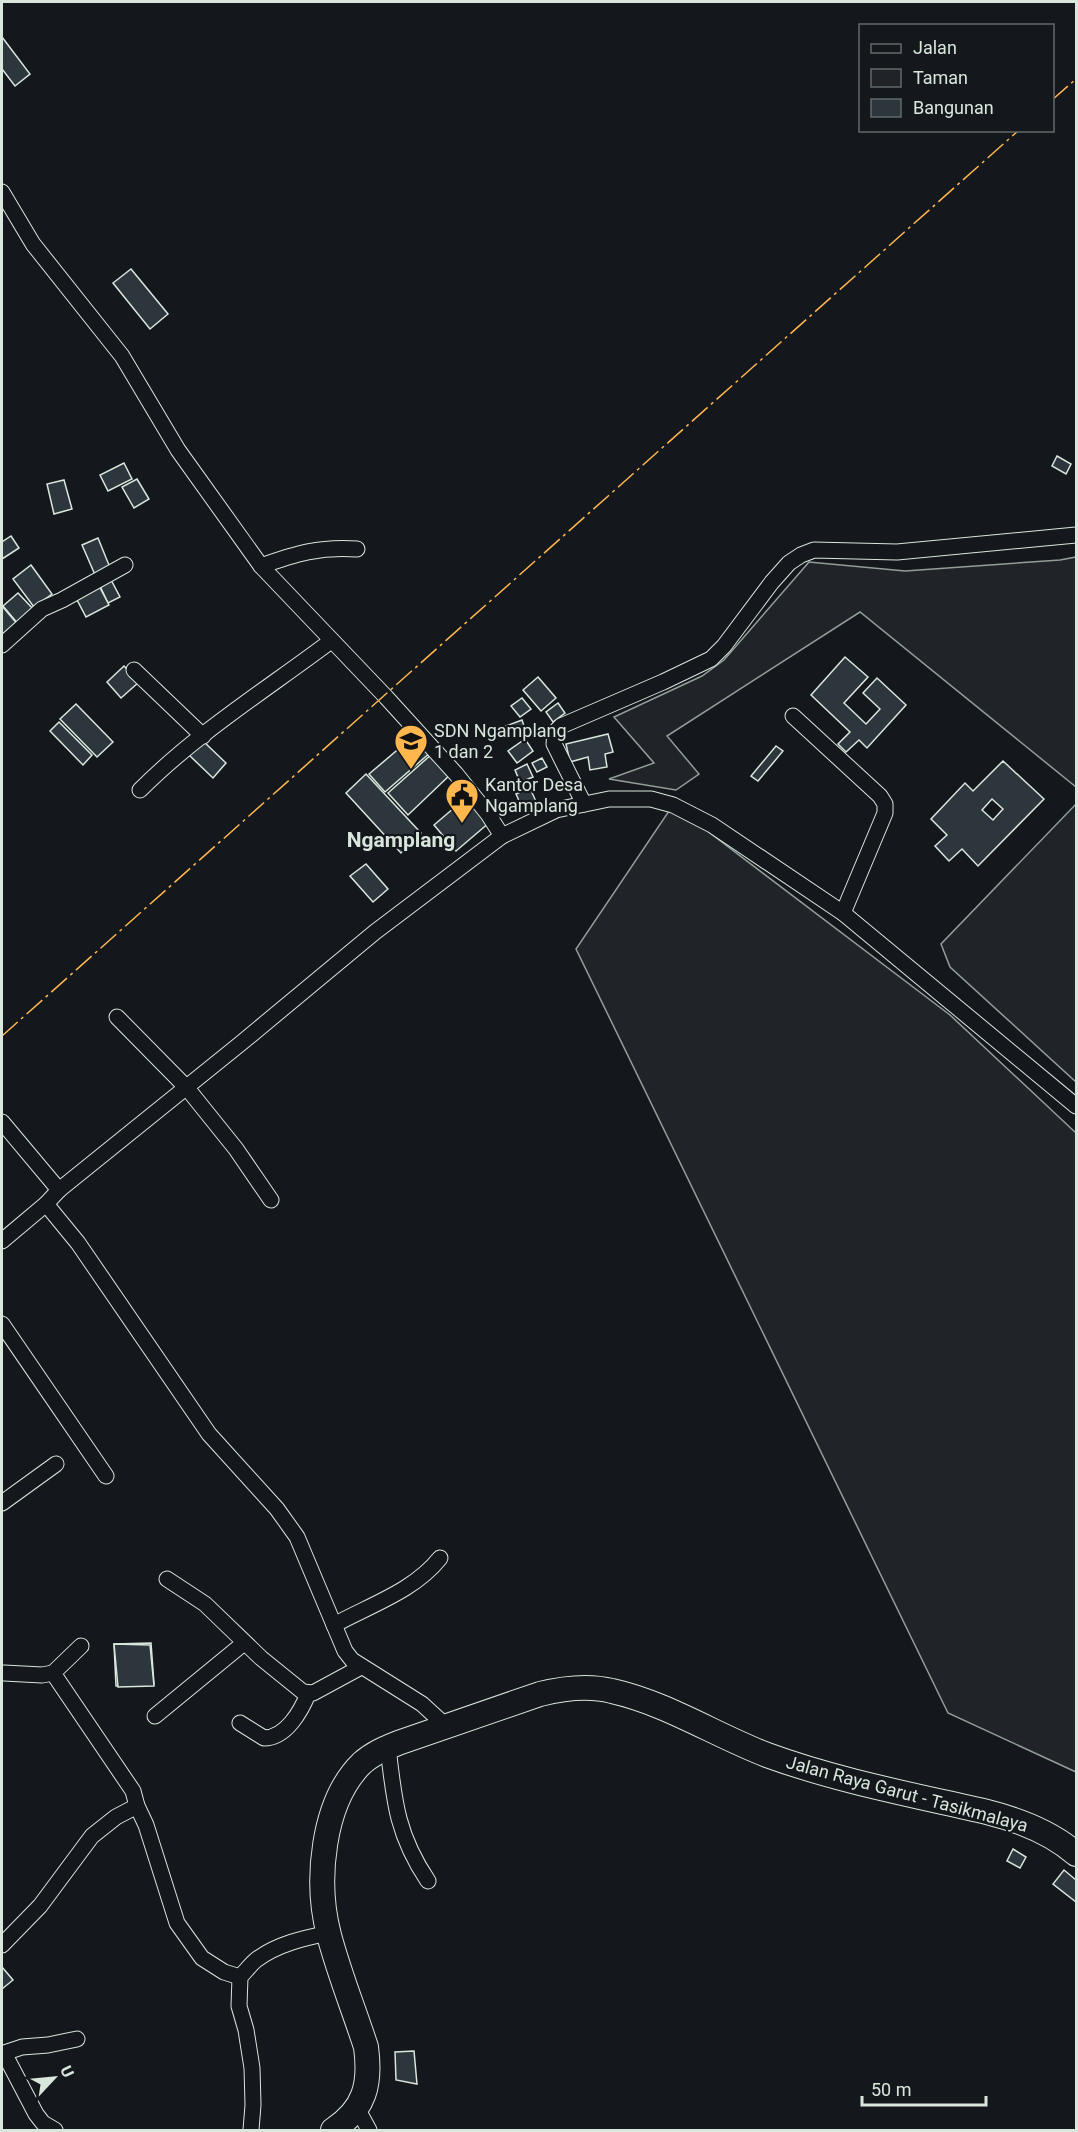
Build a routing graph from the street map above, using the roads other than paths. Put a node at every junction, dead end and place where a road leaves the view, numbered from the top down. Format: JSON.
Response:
{"nodes":[{"id":1,"x":2,"y":192,"type":"edge"},
{"id":2,"x":1077,"y":535,"type":"edge"},
{"id":3,"x":357,"y":549,"type":"dead end"},
{"id":4,"x":125,"y":565,"type":"dead end"},
{"id":5,"x":261,"y":566,"type":"junction"},
{"id":6,"x":331,"y":641,"type":"junction"},
{"id":7,"x":2,"y":645,"type":"edge"},
{"id":8,"x":134,"y":670,"type":"dead end"},
{"id":9,"x":793,"y":716,"type":"dead end"},
{"id":10,"x":204,"y":736,"type":"junction"},
{"id":11,"x":140,"y":790,"type":"dead end"},
{"id":12,"x":584,"y":804,"type":"junction"},
{"id":13,"x":502,"y":836,"type":"junction"},
{"id":14,"x":843,"y":913,"type":"junction"},
{"id":15,"x":117,"y":1017,"type":"dead end"},
{"id":16,"x":187,"y":1088,"type":"junction"},
{"id":17,"x":1077,"y":1106,"type":"edge"},
{"id":18,"x":2,"y":1122,"type":"edge"},
{"id":19,"x":59,"y":1190,"type":"junction"},
{"id":20,"x":271,"y":1200,"type":"dead end"},
{"id":21,"x":46,"y":1204,"type":"junction"},
{"id":22,"x":2,"y":1240,"type":"edge"},
{"id":23,"x":2,"y":1324,"type":"edge"},
{"id":24,"x":56,"y":1464,"type":"dead end"},
{"id":25,"x":106,"y":1476,"type":"dead end"},
{"id":26,"x":2,"y":1503,"type":"edge"},
{"id":27,"x":440,"y":1558,"type":"dead end"},
{"id":28,"x":167,"y":1579,"type":"dead end"},
{"id":29,"x":334,"y":1625,"type":"junction"},
{"id":30,"x":244,"y":1643,"type":"junction"},
{"id":31,"x":81,"y":1646,"type":"dead end"},
{"id":32,"x":361,"y":1667,"type":"junction"},
{"id":33,"x":4,"y":1673,"type":"dead end"},
{"id":34,"x":53,"y":1673,"type":"junction"},
{"id":35,"x":308,"y":1694,"type":"junction"},
{"id":36,"x":155,"y":1716,"type":"dead end"},
{"id":37,"x":240,"y":1723,"type":"dead end"},
{"id":38,"x":446,"y":1726,"type":"junction"},
{"id":39,"x":388,"y":1747,"type":"junction"},
{"id":40,"x":137,"y":1806,"type":"junction"},
{"id":41,"x":1077,"y":1854,"type":"edge"},
{"id":42,"x":428,"y":1881,"type":"dead end"},
{"id":43,"x":329,"y":1933,"type":"junction"},
{"id":44,"x":2,"y":1945,"type":"edge"},
{"id":45,"x":240,"y":1977,"type":"junction"},
{"id":46,"x":76,"y":2039,"type":"dead end"},
{"id":47,"x":357,"y":2108,"type":"junction"},
{"id":48,"x":54,"y":2130,"type":"edge"},
{"id":49,"x":251,"y":2130,"type":"edge"},
{"id":50,"x":333,"y":2130,"type":"edge"},
{"id":51,"x":369,"y":2130,"type":"edge"}],
"edges":[{"from":1,"to":5,"type":"street"},
{"from":2,"to":12,"type":"street"},
{"from":3,"to":5,"type":"street"},
{"from":4,"to":7,"type":"street"},
{"from":5,"to":6,"type":"street"},
{"from":6,"to":10,"type":"street"},
{"from":6,"to":13,"type":"street"},
{"from":8,"to":10,"type":"street"},
{"from":9,"to":14,"type":"street"},
{"from":10,"to":11,"type":"street"},
{"from":12,"to":13,"type":"street"},
{"from":12,"to":14,"type":"street"},
{"from":13,"to":16,"type":"street"},
{"from":14,"to":17,"type":"street"},
{"from":15,"to":16,"type":"street"},
{"from":16,"to":19,"type":"street"},
{"from":16,"to":20,"type":"street"},
{"from":18,"to":19,"type":"street"},
{"from":19,"to":21,"type":"street"},
{"from":21,"to":22,"type":"street"},
{"from":21,"to":29,"type":"street"},
{"from":23,"to":25,"type":"street"},
{"from":24,"to":26,"type":"street"},
{"from":27,"to":29,"type":"street"},
{"from":28,"to":30,"type":"street"},
{"from":29,"to":32,"type":"street"},
{"from":30,"to":35,"type":"street"},
{"from":30,"to":36,"type":"street"},
{"from":31,"to":34,"type":"street"},
{"from":32,"to":35,"type":"street"},
{"from":32,"to":38,"type":"street"},
{"from":33,"to":34,"type":"street"},
{"from":34,"to":40,"type":"street"},
{"from":35,"to":37,"type":"street"},
{"from":38,"to":39,"type":"main road","name":"Jalan Raya Garut - Tasikmalaya"},
{"from":38,"to":41,"type":"main road","name":"Jalan Raya Garut - Tasikmalaya"},
{"from":39,"to":42,"type":"street"},
{"from":39,"to":43,"type":"main road","name":"Jalan Raya Garut - Tasikmalaya"},
{"from":40,"to":44,"type":"street"},
{"from":40,"to":45,"type":"street"},
{"from":43,"to":45,"type":"street"},
{"from":43,"to":47,"type":"main road","name":"Jalan Raya Garut - Tasikmalaya"},
{"from":45,"to":49,"type":"street"},
{"from":46,"to":48,"type":"street"},
{"from":47,"to":50,"type":"main road","name":"Jalan Raya Garut - Tasikmalaya"},
{"from":47,"to":51,"type":"street"}]}
